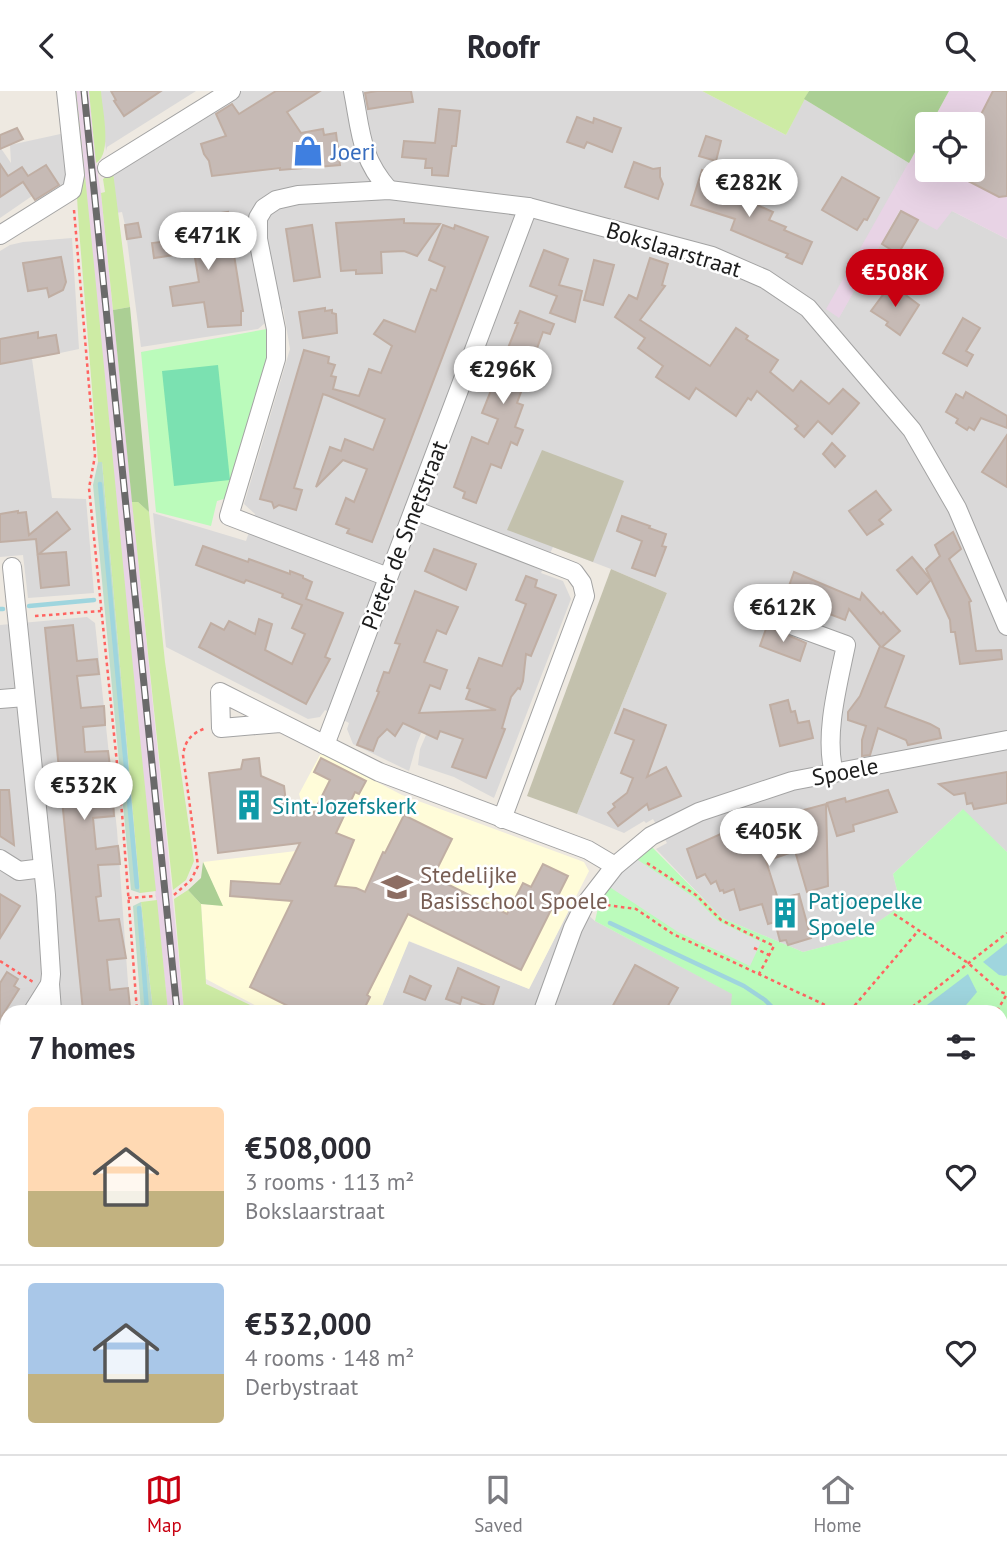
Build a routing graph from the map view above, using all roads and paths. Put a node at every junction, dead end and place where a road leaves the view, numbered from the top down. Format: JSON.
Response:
{"nodes":[{"id":1,"x":66,"y":91,"type":"edge"},
{"id":2,"x":231,"y":91,"type":"edge"},
{"id":3,"x":353,"y":91,"type":"edge"},
{"id":4,"x":107,"y":168,"type":"dead end"},
{"id":5,"x":72,"y":190,"type":"junction"},
{"id":6,"x":389,"y":190,"type":"junction"},
{"id":7,"x":528,"y":207,"type":"junction"},
{"id":8,"x":0,"y":235,"type":"edge"},
{"id":9,"x":414,"y":510,"type":"junction"},
{"id":10,"x":12,"y":567,"type":"dead end"},
{"id":11,"x":388,"y":577,"type":"junction"},
{"id":12,"x":101,"y":611,"type":"junction"},
{"id":13,"x":18,"y":617,"type":"junction"},
{"id":14,"x":794,"y":626,"type":"dead end"},
{"id":15,"x":1007,"y":626,"type":"edge"},
{"id":16,"x":25,"y":697,"type":"junction"},
{"id":17,"x":0,"y":699,"type":"edge"},
{"id":18,"x":280,"y":723,"type":"junction"},
{"id":19,"x":221,"y":728,"type":"junction"},
{"id":20,"x":1007,"y":740,"type":"edge"},
{"id":21,"x":325,"y":745,"type":"junction"},
{"id":22,"x":834,"y":773,"type":"junction"},
{"id":23,"x":502,"y":819,"type":"junction"},
{"id":24,"x":631,"y":852,"type":"junction"},
{"id":25,"x":0,"y":859,"type":"edge"},
{"id":26,"x":615,"y":866,"type":"junction"},
{"id":27,"x":43,"y":868,"type":"junction"},
{"id":28,"x":174,"y":895,"type":"dead end"},
{"id":29,"x":156,"y":896,"type":"dead end"},
{"id":30,"x":590,"y":897,"type":"junction"},
{"id":31,"x":128,"y":898,"type":"junction"},
{"id":32,"x":894,"y":914,"type":"dead end"},
{"id":33,"x":919,"y":930,"type":"junction"},
{"id":34,"x":1007,"y":933,"type":"edge"},
{"id":35,"x":754,"y":949,"type":"dead end"},
{"id":36,"x":769,"y":955,"type":"junction"},
{"id":37,"x":0,"y":961,"type":"edge"},
{"id":38,"x":968,"y":964,"type":"junction"},
{"id":39,"x":759,"y":974,"type":"junction"},
{"id":40,"x":48,"y":987,"type":"junction"},
{"id":41,"x":1007,"y":994,"type":"edge"},
{"id":42,"x":37,"y":1005,"type":"edge"},
{"id":43,"x":51,"y":1005,"type":"edge"},
{"id":44,"x":137,"y":1005,"type":"edge"},
{"id":45,"x":544,"y":1005,"type":"edge"},
{"id":46,"x":825,"y":1005,"type":"edge"},
{"id":47,"x":855,"y":1005,"type":"edge"},
{"id":48,"x":915,"y":1005,"type":"edge"}],
"edges":[{"from":1,"to":5,"type":"street"},
{"from":2,"to":4,"type":"street"},
{"from":3,"to":6,"type":"street"},
{"from":5,"to":8,"type":"street"},
{"from":5,"to":12,"type":"path"},
{"from":6,"to":7,"type":"street","name":"Bokslaarstraat"},
{"from":6,"to":11,"type":"street","name":"Bokslaarstraat"},
{"from":7,"to":9,"type":"street","name":"Pieter de Smetstraat"},
{"from":7,"to":15,"type":"street","name":"Bokslaarstraat"},
{"from":9,"to":11,"type":"street","name":"Pieter de Smetstraat"},
{"from":9,"to":23,"type":"street"},
{"from":10,"to":13,"type":"street"},
{"from":11,"to":21,"type":"street","name":"Pieter de Smetstraat"},
{"from":12,"to":13,"type":"path"},
{"from":12,"to":31,"type":"path"},
{"from":13,"to":16,"type":"street"},
{"from":14,"to":22,"type":"street"},
{"from":16,"to":17,"type":"street"},
{"from":16,"to":27,"type":"street"},
{"from":18,"to":19,"type":"street"},
{"from":18,"to":19,"type":"street"},
{"from":18,"to":21,"type":"street"},
{"from":19,"to":28,"type":"path"},
{"from":20,"to":22,"type":"street","name":"Spoele"},
{"from":21,"to":23,"type":"street"},
{"from":22,"to":24,"type":"street","name":"Spoele"},
{"from":23,"to":26,"type":"street"},
{"from":24,"to":26,"type":"street","name":"Spoele"},
{"from":24,"to":36,"type":"path"},
{"from":25,"to":27,"type":"street"},
{"from":26,"to":30,"type":"street","name":"Spoele"},
{"from":27,"to":40,"type":"street"},
{"from":29,"to":31,"type":"path"},
{"from":30,"to":39,"type":"path"},
{"from":30,"to":45,"type":"street","name":"Spoele"},
{"from":31,"to":44,"type":"path"},
{"from":32,"to":33,"type":"path"},
{"from":33,"to":38,"type":"path"},
{"from":33,"to":47,"type":"path"},
{"from":34,"to":38,"type":"path"},
{"from":35,"to":36,"type":"path"},
{"from":36,"to":39,"type":"path"},
{"from":37,"to":40,"type":"path"},
{"from":38,"to":41,"type":"path"},
{"from":38,"to":48,"type":"path"},
{"from":39,"to":46,"type":"path"},
{"from":40,"to":42,"type":"street"},
{"from":40,"to":43,"type":"street"}]}
